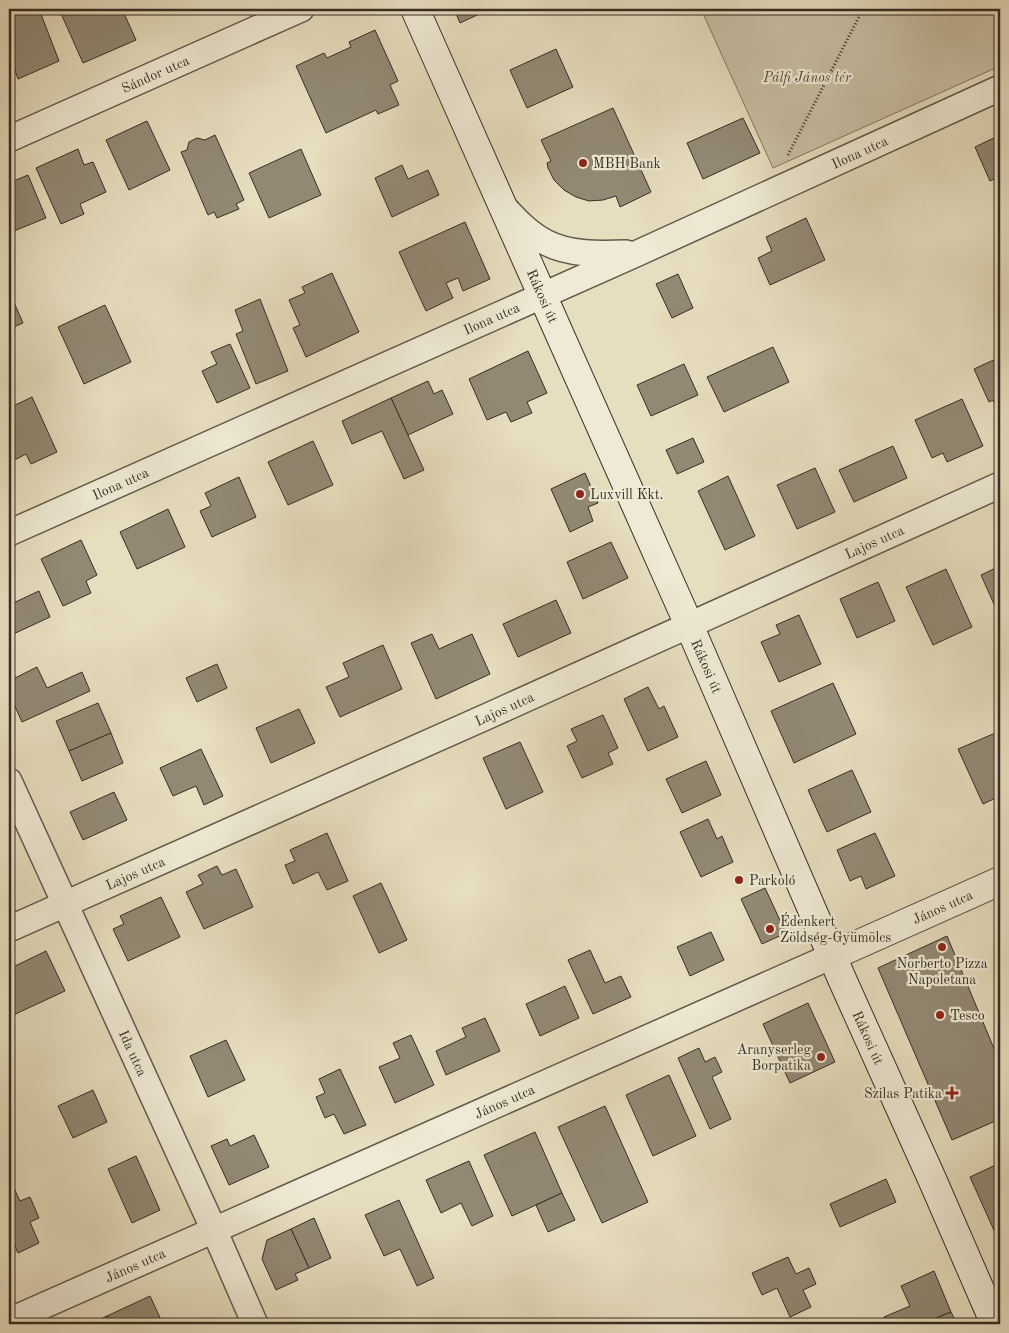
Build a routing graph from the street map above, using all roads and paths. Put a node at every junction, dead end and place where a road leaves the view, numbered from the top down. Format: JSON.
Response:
{"nodes":[{"id":1,"x":301,"y":9,"type":"edge"},
{"id":2,"x":415,"y":9,"type":"edge"},
{"id":3,"x":863,"y":9,"type":"edge"},
{"id":4,"x":1000,"y":88,"type":"edge"},
{"id":5,"x":9,"y":139,"type":"edge"},
{"id":6,"x":791,"y":184,"type":"junction"},
{"id":7,"x":501,"y":204,"type":"junction"},
{"id":8,"x":638,"y":253,"type":"junction"},
{"id":9,"x":542,"y":296,"type":"junction"},
{"id":10,"x":1000,"y":485,"type":"edge"},
{"id":11,"x":9,"y":533,"type":"edge"},
{"id":12,"x":689,"y":625,"type":"junction"},
{"id":13,"x":9,"y":781,"type":"edge"},
{"id":14,"x":1000,"y":881,"type":"edge"},
{"id":15,"x":66,"y":904,"type":"junction"},
{"id":16,"x":9,"y":929,"type":"edge"},
{"id":17,"x":832,"y":956,"type":"junction"},
{"id":18,"x":214,"y":1230,"type":"junction"},
{"id":19,"x":9,"y":1322,"type":"edge"},
{"id":20,"x":255,"y":1324,"type":"edge"},
{"id":21,"x":995,"y":1324,"type":"edge"}],
"edges":[{"from":1,"to":5,"type":"street","name":"Sándor utca"},
{"from":2,"to":7,"type":"main road","name":"Rákosi út"},
{"from":3,"to":6,"type":"path"},
{"from":4,"to":6,"type":"street","name":"Ilona utca"},
{"from":6,"to":8,"type":"street","name":"Ilona utca"},
{"from":7,"to":8,"type":"street"},
{"from":7,"to":9,"type":"main road","name":"Rákosi út"},
{"from":8,"to":9,"type":"street","name":"Ilona utca"},
{"from":9,"to":11,"type":"street","name":"Ilona utca"},
{"from":9,"to":12,"type":"main road","name":"Rákosi út"},
{"from":10,"to":12,"type":"street","name":"Lajos utca"},
{"from":12,"to":15,"type":"street","name":"Lajos utca"},
{"from":12,"to":17,"type":"main road","name":"Rákosi út"},
{"from":13,"to":15,"type":"street","name":"Ida utca"},
{"from":14,"to":17,"type":"main road","name":"János utca"},
{"from":15,"to":16,"type":"street","name":"Lajos utca"},
{"from":15,"to":18,"type":"street","name":"Ida utca"},
{"from":17,"to":18,"type":"street","name":"János utca"},
{"from":17,"to":21,"type":"main road","name":"Rákosi út"},
{"from":18,"to":19,"type":"street","name":"János utca"},
{"from":18,"to":20,"type":"street","name":"Ida utca"}]}
